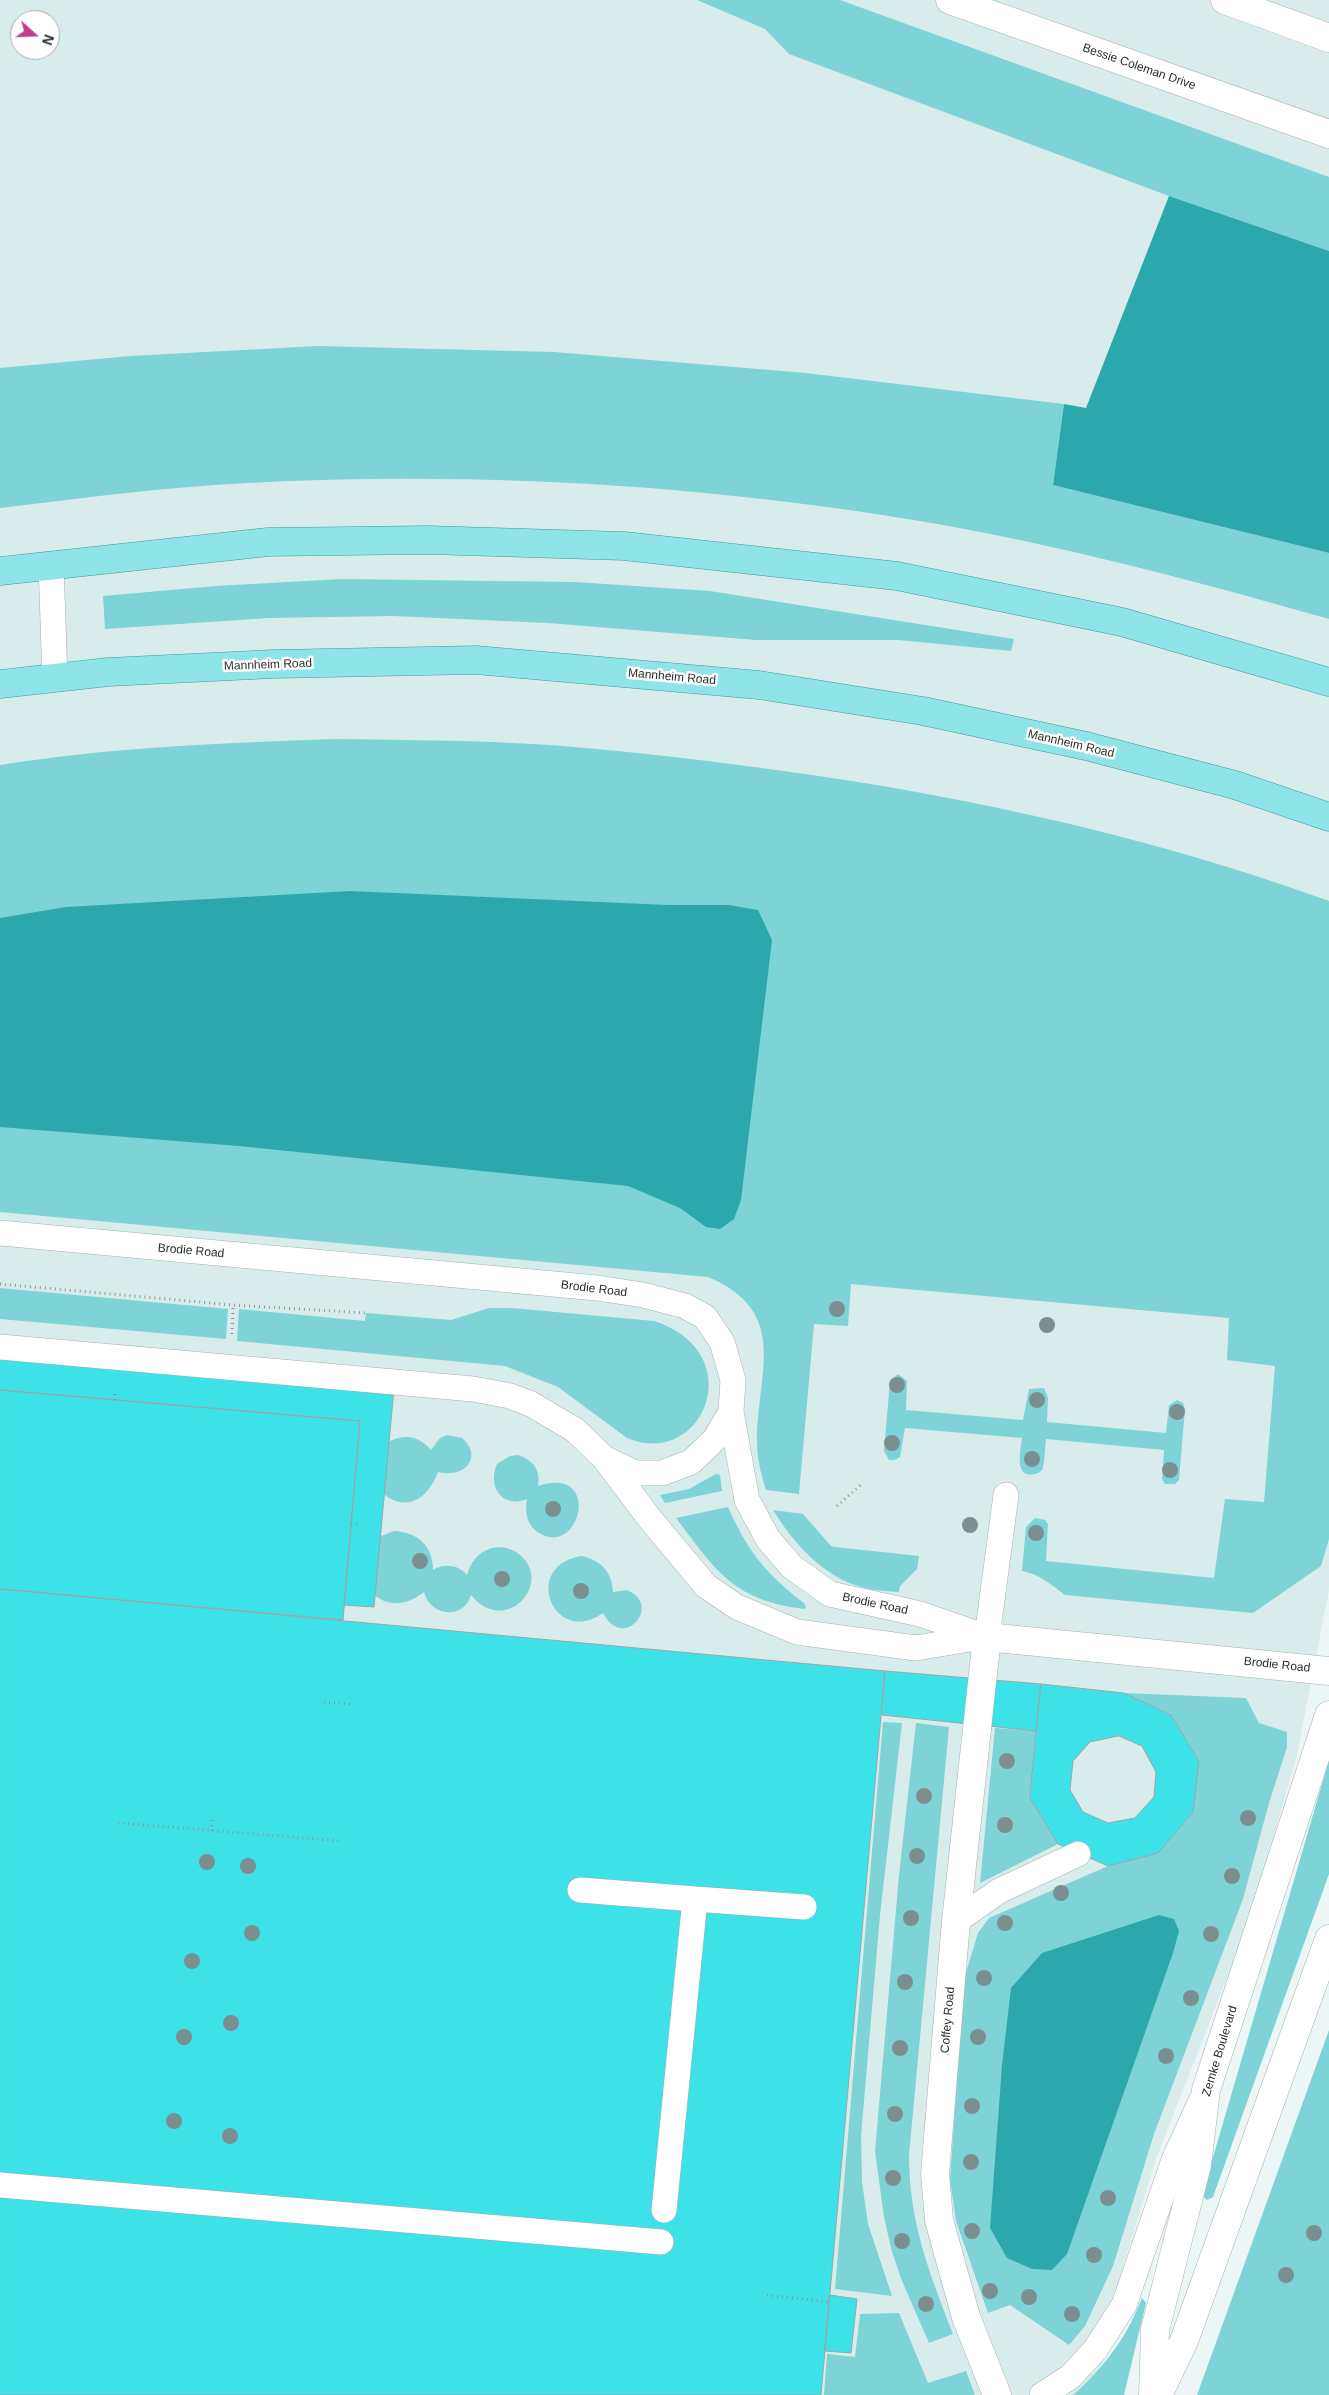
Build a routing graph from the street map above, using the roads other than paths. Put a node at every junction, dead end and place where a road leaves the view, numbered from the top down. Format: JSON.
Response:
{"nodes":[{"id":1,"x":950,"y":0,"type":"edge"},
{"id":2,"x":1224,"y":0,"type":"edge"},
{"id":3,"x":1000,"y":9,"type":"edge"},
{"id":4,"x":1329,"y":38,"type":"edge"},
{"id":5,"x":1329,"y":134,"type":"edge"},
{"id":6,"x":51,"y":565,"type":"junction"},
{"id":7,"x":0,"y":571,"type":"edge"},
{"id":8,"x":55,"y":678,"type":"junction"},
{"id":9,"x":1329,"y":682,"type":"edge"},
{"id":10,"x":0,"y":684,"type":"edge"},
{"id":11,"x":1329,"y":817,"type":"edge"},
{"id":12,"x":0,"y":1233,"type":"edge"},
{"id":13,"x":0,"y":1346,"type":"edge"},
{"id":14,"x":731,"y":1412,"type":"junction"},
{"id":15,"x":604,"y":1458,"type":"junction"},
{"id":16,"x":1006,"y":1495,"type":"dead end"},
{"id":17,"x":986,"y":1637,"type":"junction"},
{"id":18,"x":1329,"y":1671,"type":"edge"},
{"id":19,"x":1329,"y":1715,"type":"edge"},
{"id":20,"x":1078,"y":1854,"type":"dead end"},
{"id":21,"x":580,"y":1890,"type":"dead end"},
{"id":22,"x":695,"y":1899,"type":"junction"},
{"id":23,"x":804,"y":1907,"type":"dead end"},
{"id":24,"x":956,"y":1921,"type":"junction"},
{"id":25,"x":1329,"y":1939,"type":"edge"},
{"id":26,"x":1206,"y":2090,"type":"junction"},
{"id":27,"x":0,"y":2185,"type":"edge"},
{"id":28,"x":664,"y":2210,"type":"dead end"},
{"id":29,"x":661,"y":2242,"type":"dead end"},
{"id":30,"x":997,"y":2395,"type":"edge"},
{"id":31,"x":1042,"y":2395,"type":"edge"},
{"id":32,"x":1153,"y":2395,"type":"edge"},
{"id":33,"x":1158,"y":2395,"type":"edge"}],
"edges":[{"from":1,"to":3,"type":"street","name":"Bessie Coleman Drive"},
{"from":2,"to":4,"type":"street"},
{"from":3,"to":5,"type":"street","name":"Bessie Coleman Drive"},
{"from":6,"to":7,"type":"main road"},
{"from":6,"to":8,"type":"lane"},
{"from":6,"to":9,"type":"main road"},
{"from":8,"to":10,"type":"main road","name":"Mannheim Road"},
{"from":8,"to":11,"type":"main road","name":"Mannheim Road"},
{"from":12,"to":14,"type":"lane","name":"Brodie Road"},
{"from":13,"to":15,"type":"lane","name":"Brodie Road"},
{"from":14,"to":15,"type":"lane"},
{"from":14,"to":17,"type":"lane","name":"Brodie Road"},
{"from":15,"to":17,"type":"lane","name":"Brodie Road"},
{"from":16,"to":17,"type":"lane"},
{"from":17,"to":18,"type":"street","name":"Brodie Road"},
{"from":17,"to":24,"type":"street","name":"Coffey Road"},
{"from":19,"to":26,"type":"street","name":"Zemke Boulevard"},
{"from":20,"to":24,"type":"lane"},
{"from":21,"to":22,"type":"lane"},
{"from":22,"to":23,"type":"lane"},
{"from":22,"to":28,"type":"lane"},
{"from":24,"to":30,"type":"street","name":"Coffey Road"},
{"from":25,"to":33,"type":"street"},
{"from":26,"to":31,"type":"lane"},
{"from":26,"to":32,"type":"street","name":"Zemke Boulevard"},
{"from":27,"to":29,"type":"lane"}]}
